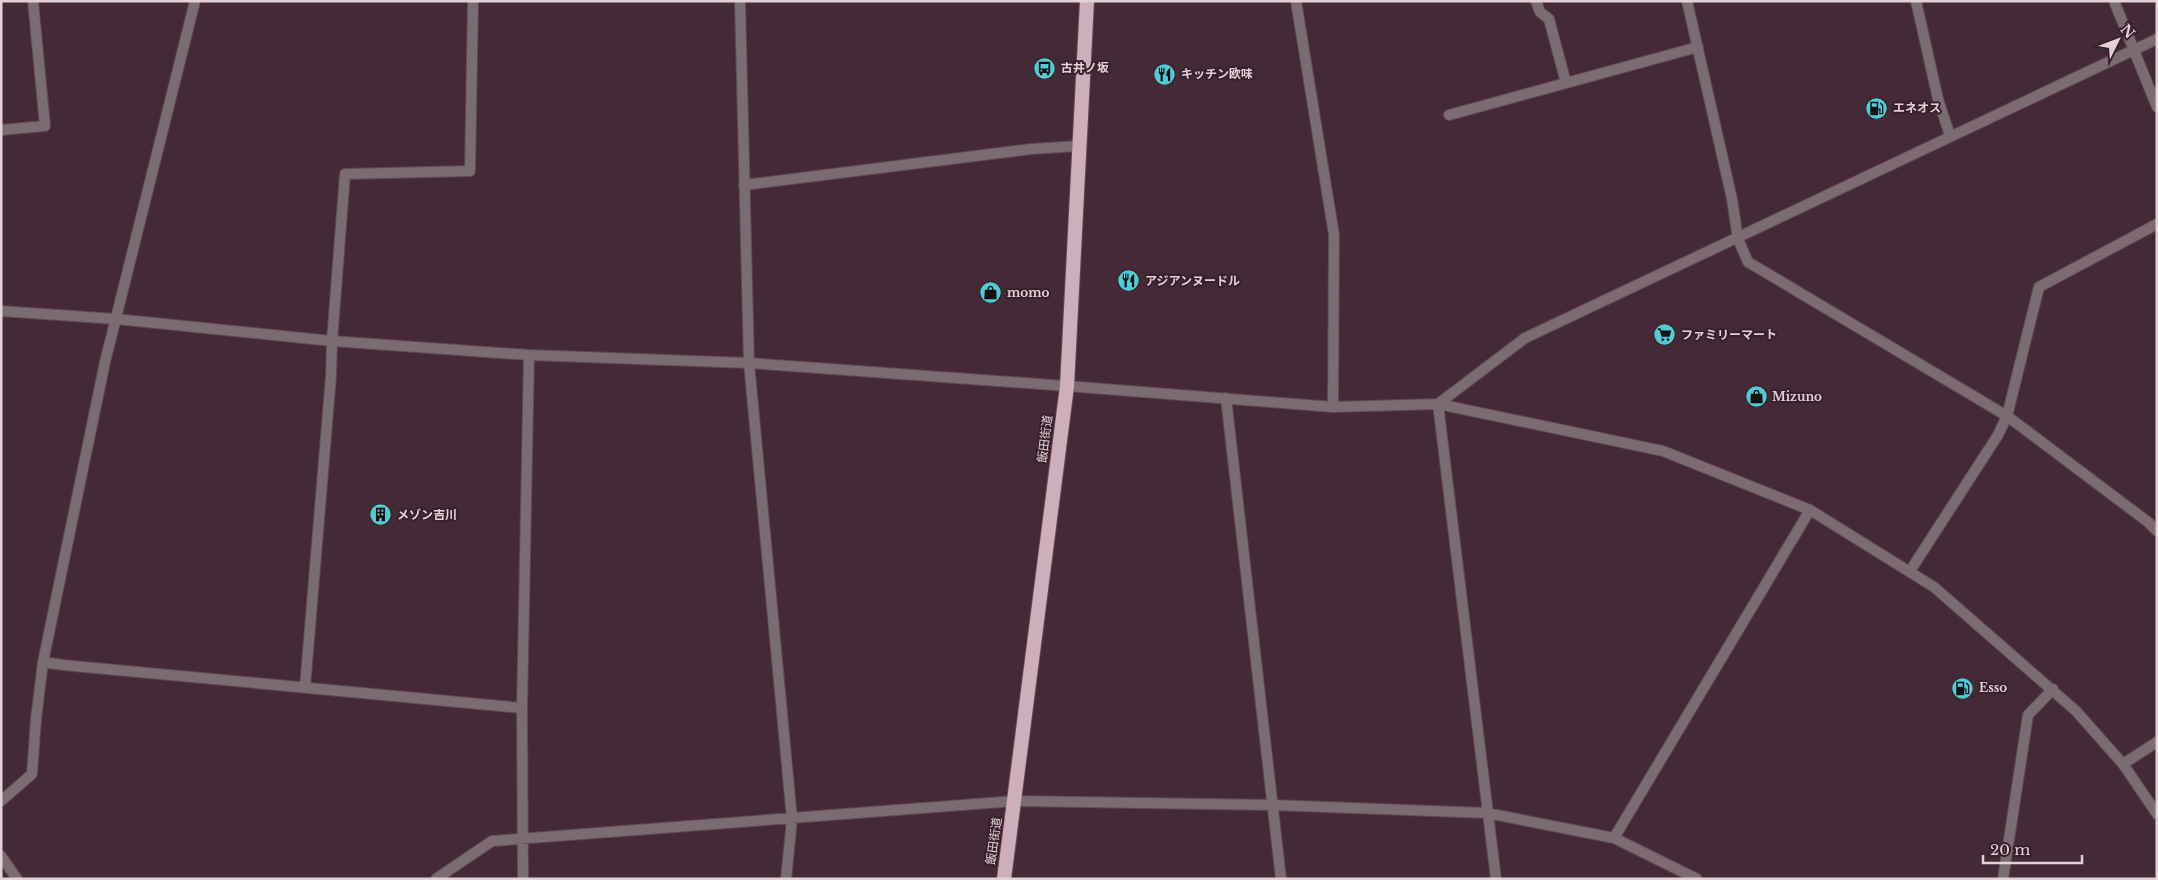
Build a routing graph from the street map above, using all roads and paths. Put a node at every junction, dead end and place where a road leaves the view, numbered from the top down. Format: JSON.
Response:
{"nodes":[{"id":1,"x":33,"y":1,"type":"edge"},
{"id":2,"x":194,"y":1,"type":"edge"},
{"id":3,"x":473,"y":1,"type":"edge"},
{"id":4,"x":740,"y":1,"type":"edge"},
{"id":5,"x":1086,"y":1,"type":"edge"},
{"id":6,"x":1296,"y":1,"type":"edge"},
{"id":7,"x":1536,"y":1,"type":"edge"},
{"id":8,"x":1687,"y":1,"type":"edge"},
{"id":9,"x":1916,"y":1,"type":"edge"},
{"id":10,"x":2114,"y":1,"type":"edge"},
{"id":11,"x":2157,"y":39,"type":"edge"},
{"id":12,"x":1698,"y":47,"type":"junction"},
{"id":13,"x":2133,"y":50,"type":"junction"},
{"id":14,"x":1566,"y":83,"type":"junction"},
{"id":15,"x":2157,"y":107,"type":"edge"},
{"id":16,"x":1449,"y":115,"type":"dead end"},
{"id":17,"x":1,"y":130,"type":"edge"},
{"id":18,"x":1950,"y":136,"type":"junction"},
{"id":19,"x":1079,"y":146,"type":"junction"},
{"id":20,"x":744,"y":185,"type":"junction"},
{"id":21,"x":2157,"y":224,"type":"edge"},
{"id":22,"x":1738,"y":239,"type":"junction"},
{"id":23,"x":1,"y":311,"type":"edge"},
{"id":24,"x":116,"y":320,"type":"junction"},
{"id":25,"x":332,"y":341,"type":"junction"},
{"id":26,"x":529,"y":355,"type":"junction"},
{"id":27,"x":749,"y":363,"type":"junction"},
{"id":28,"x":1067,"y":386,"type":"junction"},
{"id":29,"x":1226,"y":398,"type":"junction"},
{"id":30,"x":1438,"y":404,"type":"junction"},
{"id":31,"x":1333,"y":407,"type":"junction"},
{"id":32,"x":2007,"y":416,"type":"junction"},
{"id":33,"x":1810,"y":510,"type":"junction"},
{"id":34,"x":2157,"y":530,"type":"edge"},
{"id":35,"x":1910,"y":571,"type":"junction"},
{"id":36,"x":43,"y":662,"type":"junction"},
{"id":37,"x":304,"y":687,"type":"junction"},
{"id":38,"x":2053,"y":689,"type":"junction"},
{"id":39,"x":522,"y":708,"type":"junction"},
{"id":40,"x":2157,"y":742,"type":"edge"},
{"id":41,"x":2123,"y":764,"type":"junction"},
{"id":42,"x":1,"y":800,"type":"edge"},
{"id":43,"x":1015,"y":801,"type":"junction"},
{"id":44,"x":1272,"y":805,"type":"junction"},
{"id":45,"x":1488,"y":813,"type":"junction"},
{"id":46,"x":2157,"y":814,"type":"edge"},
{"id":47,"x":792,"y":819,"type":"junction"},
{"id":48,"x":523,"y":838,"type":"junction"},
{"id":49,"x":1614,"y":838,"type":"junction"},
{"id":50,"x":1,"y":856,"type":"edge"},
{"id":51,"x":17,"y":879,"type":"edge"},
{"id":52,"x":436,"y":879,"type":"edge"},
{"id":53,"x":523,"y":879,"type":"edge"},
{"id":54,"x":786,"y":879,"type":"edge"},
{"id":55,"x":1004,"y":879,"type":"edge"},
{"id":56,"x":1281,"y":879,"type":"edge"},
{"id":57,"x":1496,"y":879,"type":"edge"},
{"id":58,"x":1697,"y":879,"type":"edge"},
{"id":59,"x":2003,"y":879,"type":"edge"}],
"edges":[{"from":1,"to":17,"type":"street"},
{"from":2,"to":24,"type":"street"},
{"from":3,"to":25,"type":"street"},
{"from":4,"to":20,"type":"street"},
{"from":5,"to":19,"type":"highway","name":"飯田街道"},
{"from":6,"to":31,"type":"street"},
{"from":7,"to":14,"type":"street"},
{"from":8,"to":12,"type":"street"},
{"from":9,"to":18,"type":"street"},
{"from":10,"to":13,"type":"street"},
{"from":11,"to":13,"type":"street"},
{"from":12,"to":14,"type":"street"},
{"from":12,"to":22,"type":"street"},
{"from":13,"to":15,"type":"street"},
{"from":13,"to":18,"type":"street"},
{"from":14,"to":16,"type":"street"},
{"from":18,"to":22,"type":"street"},
{"from":19,"to":20,"type":"street"},
{"from":19,"to":28,"type":"highway","name":"飯田街道"},
{"from":20,"to":27,"type":"street"},
{"from":21,"to":32,"type":"street"},
{"from":22,"to":30,"type":"street"},
{"from":22,"to":32,"type":"street"},
{"from":23,"to":24,"type":"street"},
{"from":24,"to":25,"type":"street"},
{"from":24,"to":36,"type":"street"},
{"from":25,"to":26,"type":"street"},
{"from":25,"to":37,"type":"street"},
{"from":26,"to":27,"type":"street"},
{"from":26,"to":39,"type":"street"},
{"from":27,"to":28,"type":"street"},
{"from":27,"to":47,"type":"street"},
{"from":28,"to":29,"type":"street"},
{"from":28,"to":43,"type":"highway","name":"飯田街道"},
{"from":29,"to":31,"type":"street"},
{"from":29,"to":44,"type":"street"},
{"from":30,"to":31,"type":"street"},
{"from":30,"to":33,"type":"street"},
{"from":30,"to":45,"type":"street"},
{"from":32,"to":34,"type":"street"},
{"from":32,"to":35,"type":"street"},
{"from":33,"to":35,"type":"street"},
{"from":33,"to":49,"type":"street"},
{"from":35,"to":38,"type":"street"},
{"from":36,"to":37,"type":"street"},
{"from":36,"to":42,"type":"street"},
{"from":37,"to":39,"type":"street"},
{"from":38,"to":41,"type":"street"},
{"from":38,"to":59,"type":"street"},
{"from":39,"to":48,"type":"street"},
{"from":40,"to":41,"type":"street"},
{"from":41,"to":46,"type":"street"},
{"from":43,"to":44,"type":"street"},
{"from":43,"to":47,"type":"street"},
{"from":43,"to":55,"type":"highway","name":"飯田街道"},
{"from":44,"to":45,"type":"street"},
{"from":44,"to":56,"type":"street"},
{"from":45,"to":49,"type":"street"},
{"from":45,"to":57,"type":"street"},
{"from":47,"to":48,"type":"street"},
{"from":47,"to":54,"type":"street"},
{"from":48,"to":52,"type":"street"},
{"from":48,"to":53,"type":"street"},
{"from":49,"to":58,"type":"street"},
{"from":50,"to":51,"type":"street"}]}
